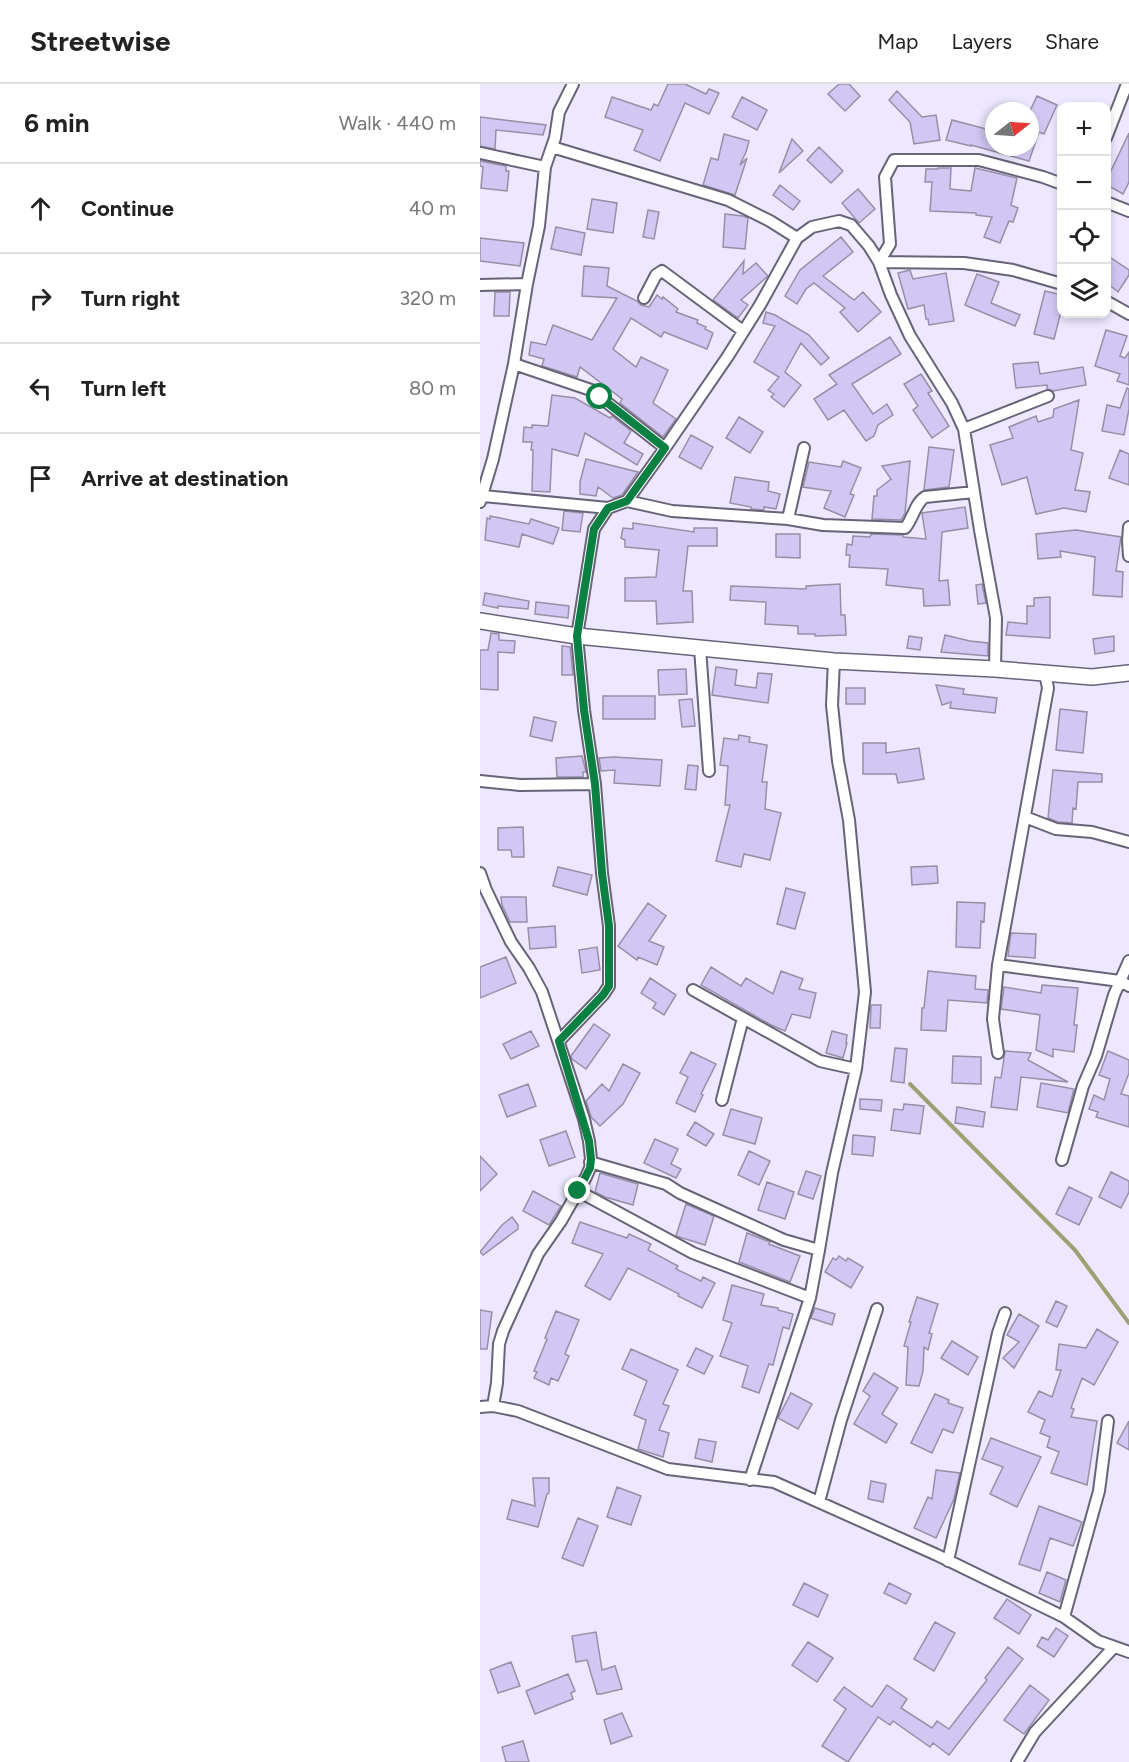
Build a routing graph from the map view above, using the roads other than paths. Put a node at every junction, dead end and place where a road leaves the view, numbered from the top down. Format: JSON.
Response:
{"nodes":[{"id":1,"x":573,"y":84,"type":"edge"},
{"id":2,"x":1127,"y":84,"type":"edge"},
{"id":3,"x":1111,"y":127,"type":"edge"},
{"id":4,"x":552,"y":147,"type":"junction"},
{"id":5,"x":480,"y":153,"type":"edge"},
{"id":6,"x":545,"y":167,"type":"junction"},
{"id":7,"x":1057,"y":182,"type":"edge"},
{"id":8,"x":1111,"y":203,"type":"edge"},
{"id":9,"x":1129,"y":211,"type":"edge"},
{"id":10,"x":796,"y":238,"type":"junction"},
{"id":11,"x":879,"y":262,"type":"junction"},
{"id":12,"x":1057,"y":283,"type":"edge"},
{"id":13,"x":527,"y":284,"type":"junction"},
{"id":14,"x":480,"y":285,"type":"edge"},
{"id":15,"x":644,"y":298,"type":"dead end"},
{"id":16,"x":1111,"y":303,"type":"edge"},
{"id":17,"x":1129,"y":314,"type":"edge"},
{"id":18,"x":743,"y":331,"type":"junction"},
{"id":19,"x":514,"y":364,"type":"junction"},
{"id":20,"x":1047,"y":396,"type":"dead end"},
{"id":21,"x":964,"y":429,"type":"junction"},
{"id":22,"x":665,"y":448,"type":"junction"},
{"id":23,"x":804,"y":448,"type":"dead end"},
{"id":24,"x":974,"y":492,"type":"junction"},
{"id":25,"x":481,"y":499,"type":"edge"},
{"id":26,"x":627,"y":501,"type":"junction"},
{"id":27,"x":608,"y":508,"type":"junction"},
{"id":28,"x":788,"y":519,"type":"junction"},
{"id":29,"x":1129,"y":527,"type":"edge"},
{"id":30,"x":1129,"y":556,"type":"edge"},
{"id":31,"x":480,"y":621,"type":"edge"},
{"id":32,"x":577,"y":636,"type":"junction"},
{"id":33,"x":700,"y":648,"type":"junction"},
{"id":34,"x":834,"y":661,"type":"junction"},
{"id":35,"x":995,"y":669,"type":"junction"},
{"id":36,"x":1045,"y":673,"type":"junction"},
{"id":37,"x":1129,"y":673,"type":"edge"},
{"id":38,"x":709,"y":771,"type":"dead end"},
{"id":39,"x":480,"y":781,"type":"edge"},
{"id":40,"x":595,"y":784,"type":"junction"},
{"id":41,"x":1025,"y":818,"type":"junction"},
{"id":42,"x":1129,"y":842,"type":"edge"},
{"id":43,"x":480,"y":873,"type":"edge"},
{"id":44,"x":1129,"y":961,"type":"edge"},
{"id":45,"x":998,"y":965,"type":"junction"},
{"id":46,"x":1125,"y":984,"type":"edge"},
{"id":47,"x":693,"y":990,"type":"dead end"},
{"id":48,"x":743,"y":1018,"type":"junction"},
{"id":49,"x":559,"y":1041,"type":"junction"},
{"id":50,"x":998,"y":1053,"type":"dead end"},
{"id":51,"x":856,"y":1069,"type":"junction"},
{"id":52,"x":722,"y":1100,"type":"dead end"},
{"id":53,"x":1062,"y":1160,"type":"dead end"},
{"id":54,"x":591,"y":1162,"type":"junction"},
{"id":55,"x":578,"y":1191,"type":"junction"},
{"id":56,"x":819,"y":1250,"type":"junction"},
{"id":57,"x":810,"y":1298,"type":"junction"},
{"id":58,"x":877,"y":1309,"type":"dead end"},
{"id":59,"x":1005,"y":1313,"type":"dead end"},
{"id":60,"x":493,"y":1406,"type":"junction"},
{"id":61,"x":480,"y":1407,"type":"edge"},
{"id":62,"x":1108,"y":1421,"type":"dead end"},
{"id":63,"x":750,"y":1480,"type":"junction"},
{"id":64,"x":819,"y":1502,"type":"junction"},
{"id":65,"x":948,"y":1561,"type":"junction"},
{"id":66,"x":1064,"y":1617,"type":"junction"},
{"id":67,"x":1113,"y":1647,"type":"junction"},
{"id":68,"x":1129,"y":1652,"type":"edge"},
{"id":69,"x":1017,"y":1762,"type":"edge"}],
"edges":[{"from":1,"to":4,"type":"street"},
{"from":2,"to":3,"type":"street"},
{"from":4,"to":6,"type":"street"},
{"from":4,"to":10,"type":"street"},
{"from":5,"to":6,"type":"street"},
{"from":6,"to":13,"type":"street"},
{"from":7,"to":11,"type":"street"},
{"from":8,"to":9,"type":"street"},
{"from":10,"to":11,"type":"street"},
{"from":10,"to":18,"type":"street"},
{"from":11,"to":12,"type":"street"},
{"from":11,"to":21,"type":"street"},
{"from":13,"to":14,"type":"street"},
{"from":13,"to":19,"type":"street"},
{"from":15,"to":18,"type":"street"},
{"from":16,"to":17,"type":"street"},
{"from":18,"to":22,"type":"street"},
{"from":19,"to":22,"type":"street"},
{"from":19,"to":25,"type":"street"},
{"from":20,"to":21,"type":"street"},
{"from":21,"to":24,"type":"street"},
{"from":22,"to":26,"type":"street"},
{"from":23,"to":28,"type":"street"},
{"from":24,"to":28,"type":"street"},
{"from":24,"to":35,"type":"street"},
{"from":25,"to":27,"type":"street"},
{"from":26,"to":27,"type":"street"},
{"from":26,"to":28,"type":"street"},
{"from":27,"to":32,"type":"street"},
{"from":29,"to":30,"type":"street"},
{"from":31,"to":32,"type":"street"},
{"from":32,"to":33,"type":"street"},
{"from":32,"to":40,"type":"street"},
{"from":33,"to":34,"type":"street"},
{"from":33,"to":38,"type":"street"},
{"from":34,"to":35,"type":"street"},
{"from":34,"to":51,"type":"street"},
{"from":35,"to":36,"type":"street"},
{"from":36,"to":37,"type":"street"},
{"from":36,"to":41,"type":"street"},
{"from":39,"to":40,"type":"street"},
{"from":40,"to":49,"type":"street"},
{"from":41,"to":42,"type":"street"},
{"from":41,"to":45,"type":"street"},
{"from":43,"to":49,"type":"street"},
{"from":44,"to":46,"type":"street"},
{"from":45,"to":46,"type":"street"},
{"from":45,"to":50,"type":"street"},
{"from":46,"to":53,"type":"street"},
{"from":47,"to":48,"type":"street"},
{"from":48,"to":51,"type":"street"},
{"from":48,"to":52,"type":"street"},
{"from":49,"to":54,"type":"street"},
{"from":51,"to":56,"type":"street"},
{"from":54,"to":55,"type":"street"},
{"from":54,"to":56,"type":"street"},
{"from":55,"to":57,"type":"street"},
{"from":55,"to":60,"type":"street"},
{"from":56,"to":57,"type":"street"},
{"from":57,"to":63,"type":"street"},
{"from":58,"to":64,"type":"street"},
{"from":59,"to":65,"type":"street"},
{"from":60,"to":61,"type":"street"},
{"from":60,"to":63,"type":"street"},
{"from":62,"to":66,"type":"street"},
{"from":63,"to":64,"type":"street"},
{"from":64,"to":65,"type":"street"},
{"from":65,"to":66,"type":"street"},
{"from":66,"to":67,"type":"street"},
{"from":67,"to":68,"type":"street"},
{"from":67,"to":69,"type":"street"}]}
